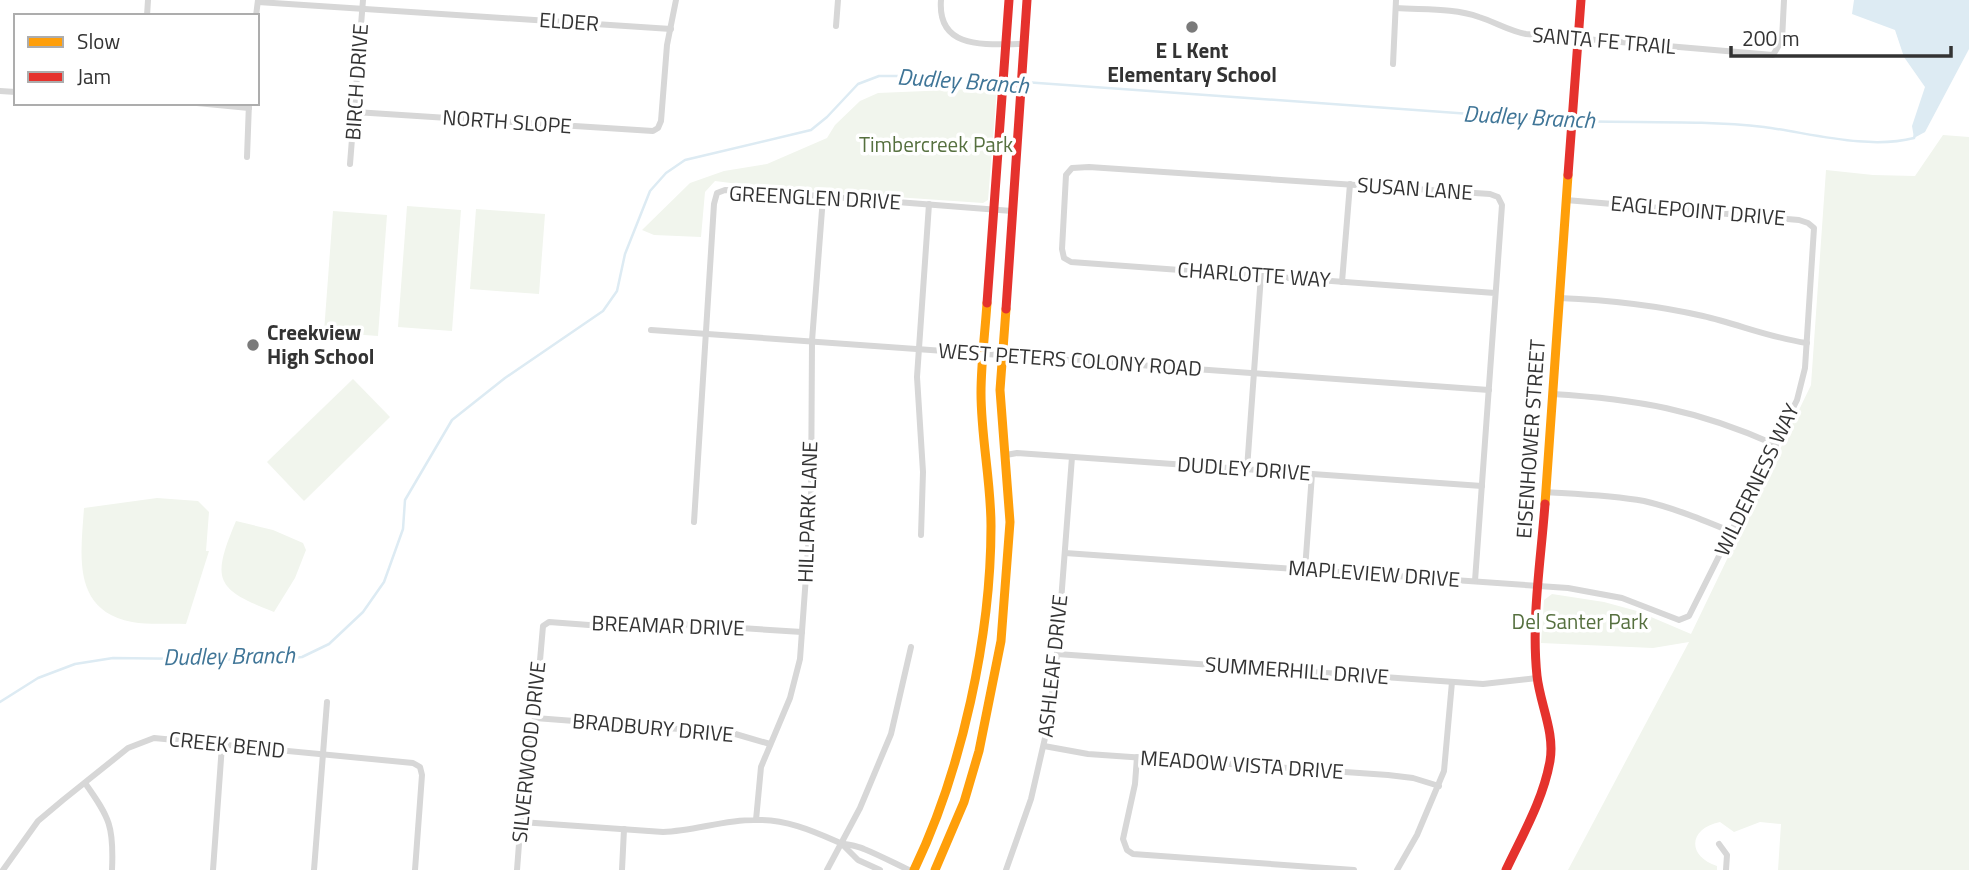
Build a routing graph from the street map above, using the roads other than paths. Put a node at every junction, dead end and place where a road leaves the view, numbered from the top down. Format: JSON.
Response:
{"nodes":[{"id":1,"x":676,"y":0,"type":"edge"},
{"id":2,"x":838,"y":0,"type":"edge"},
{"id":3,"x":941,"y":0,"type":"edge"},
{"id":4,"x":1009,"y":0,"type":"edge"},
{"id":5,"x":1027,"y":0,"type":"edge"},
{"id":6,"x":1581,"y":0,"type":"edge"},
{"id":7,"x":1784,"y":0,"type":"edge"},
{"id":8,"x":258,"y":1,"type":"edge"},
{"id":9,"x":362,"y":4,"type":"edge"},
{"id":10,"x":1396,"y":4,"type":"edge"},
{"id":11,"x":836,"y":26,"type":"dead end"},
{"id":12,"x":671,"y":29,"type":"junction"},
{"id":13,"x":1577,"y":40,"type":"junction"},
{"id":14,"x":1005,"y":49,"type":"junction"},
{"id":15,"x":1024,"y":49,"type":"junction"},
{"id":16,"x":1393,"y":64,"type":"dead end"},
{"id":17,"x":249,"y":105,"type":"edge"},
{"id":18,"x":355,"y":112,"type":"junction"},
{"id":19,"x":247,"y":157,"type":"dead end"},
{"id":20,"x":350,"y":164,"type":"dead end"},
{"id":21,"x":1350,"y":184,"type":"junction"},
{"id":22,"x":823,"y":197,"type":"junction"},
{"id":23,"x":1566,"y":200,"type":"junction"},
{"id":24,"x":929,"y":204,"type":"junction"},
{"id":25,"x":1065,"y":208,"type":"joint"},
{"id":26,"x":993,"y":209,"type":"junction"},
{"id":27,"x":1012,"y":211,"type":"junction"},
{"id":28,"x":1814,"y":243,"type":"joint"},
{"id":29,"x":1261,"y":275,"type":"junction"},
{"id":30,"x":1342,"y":282,"type":"junction"},
{"id":31,"x":1495,"y":293,"type":"junction"},
{"id":32,"x":1559,"y":298,"type":"junction"},
{"id":33,"x":651,"y":330,"type":"dead end"},
{"id":34,"x":705,"y":334,"type":"junction"},
{"id":35,"x":812,"y":341,"type":"junction"},
{"id":36,"x":1807,"y":343,"type":"junction"},
{"id":37,"x":919,"y":349,"type":"junction"},
{"id":38,"x":984,"y":354,"type":"junction"},
{"id":39,"x":1002,"y":356,"type":"junction"},
{"id":40,"x":1254,"y":373,"type":"junction"},
{"id":41,"x":1489,"y":390,"type":"junction"},
{"id":42,"x":1552,"y":394,"type":"junction"},
{"id":43,"x":1776,"y":445,"type":"junction"},
{"id":44,"x":1006,"y":455,"type":"junction"},
{"id":45,"x":1072,"y":457,"type":"junction"},
{"id":46,"x":1247,"y":469,"type":"junction"},
{"id":47,"x":1312,"y":474,"type":"junction"},
{"id":48,"x":1482,"y":486,"type":"junction"},
{"id":49,"x":1545,"y":492,"type":"junction"},
{"id":50,"x":694,"y":522,"type":"dead end"},
{"id":51,"x":1732,"y":533,"type":"junction"},
{"id":52,"x":921,"y":535,"type":"dead end"},
{"id":53,"x":1065,"y":553,"type":"junction"},
{"id":54,"x":1305,"y":570,"type":"junction"},
{"id":55,"x":1475,"y":581,"type":"junction"},
{"id":56,"x":1539,"y":586,"type":"junction"},
{"id":57,"x":1679,"y":620,"type":"joint"},
{"id":58,"x":802,"y":632,"type":"junction"},
{"id":59,"x":541,"y":634,"type":"joint"},
{"id":60,"x":911,"y":647,"type":"dead end"},
{"id":61,"x":1057,"y":654,"type":"junction"},
{"id":62,"x":1537,"y":678,"type":"junction"},
{"id":63,"x":1452,"y":681,"type":"junction"},
{"id":64,"x":327,"y":702,"type":"dead end"},
{"id":65,"x":535,"y":718,"type":"junction"},
{"id":66,"x":770,"y":744,"type":"junction"},
{"id":67,"x":222,"y":745,"type":"junction"},
{"id":68,"x":1044,"y":746,"type":"junction"},
{"id":69,"x":321,"y":754,"type":"junction"},
{"id":70,"x":1137,"y":757,"type":"junction"},
{"id":71,"x":85,"y":783,"type":"junction"},
{"id":72,"x":1439,"y":786,"type":"junction"},
{"id":73,"x":756,"y":820,"type":"junction"},
{"id":74,"x":521,"y":822,"type":"junction"},
{"id":75,"x":624,"y":829,"type":"junction"},
{"id":76,"x":841,"y":843,"type":"junction"},
{"id":77,"x":1718,"y":844,"type":"dead end"},
{"id":78,"x":3,"y":870,"type":"edge"},
{"id":79,"x":112,"y":870,"type":"edge"},
{"id":80,"x":213,"y":870,"type":"edge"},
{"id":81,"x":314,"y":870,"type":"edge"},
{"id":82,"x":415,"y":870,"type":"edge"},
{"id":83,"x":517,"y":870,"type":"edge"},
{"id":84,"x":622,"y":870,"type":"edge"},
{"id":85,"x":827,"y":870,"type":"edge"},
{"id":86,"x":880,"y":870,"type":"edge"},
{"id":87,"x":911,"y":870,"type":"edge"},
{"id":88,"x":935,"y":870,"type":"edge"},
{"id":89,"x":1006,"y":870,"type":"edge"},
{"id":90,"x":1354,"y":870,"type":"edge"},
{"id":91,"x":1398,"y":870,"type":"edge"},
{"id":92,"x":1506,"y":870,"type":"edge"},
{"id":93,"x":1726,"y":870,"type":"edge"}],
"edges":[{"from":1,"to":12,"type":"street"},
{"from":2,"to":11,"type":"street"},
{"from":3,"to":14,"type":"street"},
{"from":4,"to":14,"type":"main road"},
{"from":5,"to":15,"type":"main road"},
{"from":6,"to":13,"type":"main road","name":"EISENHOWER STREET"},
{"from":7,"to":13,"type":"street","name":"SANTA FE TRAIL"},
{"from":8,"to":9,"type":"street","name":"ELDER"},
{"from":9,"to":12,"type":"street","name":"ELDER"},
{"from":9,"to":18,"type":"street","name":"BIRCH DRIVE"},
{"from":10,"to":13,"type":"street","name":"SANTA FE TRAIL"},
{"from":10,"to":16,"type":"street"},
{"from":12,"to":18,"type":"street","name":"NORTH SLOPE"},
{"from":13,"to":23,"type":"main road","name":"EISENHOWER STREET"},
{"from":14,"to":15,"type":"street"},
{"from":14,"to":26,"type":"main road"},
{"from":15,"to":27,"type":"main road"},
{"from":17,"to":19,"type":"street"},
{"from":18,"to":20,"type":"street","name":"BIRCH DRIVE"},
{"from":21,"to":25,"type":"street","name":"SUSAN LANE"},
{"from":21,"to":30,"type":"street"},
{"from":21,"to":31,"type":"street","name":"SUSAN LANE"},
{"from":22,"to":24,"type":"street","name":"GREENGLEN DRIVE"},
{"from":22,"to":34,"type":"street","name":"GREENGLEN DRIVE"},
{"from":22,"to":35,"type":"street","name":"HILLPARK LANE"},
{"from":23,"to":28,"type":"street","name":"EAGLEPOINT DRIVE"},
{"from":23,"to":32,"type":"main road","name":"EISENHOWER STREET"},
{"from":24,"to":26,"type":"street","name":"GREENGLEN DRIVE"},
{"from":24,"to":37,"type":"street"},
{"from":25,"to":29,"type":"street","name":"CHARLOTTE WAY"},
{"from":26,"to":27,"type":"street","name":"GREENGLEN DRIVE"},
{"from":26,"to":38,"type":"main road"},
{"from":27,"to":39,"type":"main road"},
{"from":28,"to":36,"type":"street","name":"WILDERNESS WAY"},
{"from":29,"to":30,"type":"street","name":"CHARLOTTE WAY"},
{"from":29,"to":40,"type":"street"},
{"from":30,"to":31,"type":"street","name":"CHARLOTTE WAY"},
{"from":31,"to":41,"type":"street","name":"SUSAN LANE"},
{"from":32,"to":36,"type":"street"},
{"from":32,"to":42,"type":"main road","name":"EISENHOWER STREET"},
{"from":33,"to":34,"type":"street","name":"WEST PETERS COLONY ROAD"},
{"from":34,"to":35,"type":"street","name":"WEST PETERS COLONY ROAD"},
{"from":34,"to":50,"type":"street"},
{"from":35,"to":37,"type":"street","name":"WEST PETERS COLONY ROAD"},
{"from":35,"to":58,"type":"street","name":"HILLPARK LANE"},
{"from":36,"to":43,"type":"street","name":"WILDERNESS WAY"},
{"from":37,"to":38,"type":"street","name":"WEST PETERS COLONY ROAD"},
{"from":37,"to":52,"type":"street"},
{"from":38,"to":39,"type":"street","name":"WEST PETERS COLONY ROAD"},
{"from":38,"to":87,"type":"main road"},
{"from":39,"to":40,"type":"street","name":"WEST PETERS COLONY ROAD"},
{"from":39,"to":44,"type":"main road"},
{"from":40,"to":41,"type":"street","name":"WEST PETERS COLONY ROAD"},
{"from":40,"to":46,"type":"street"},
{"from":41,"to":48,"type":"street","name":"SUSAN LANE"},
{"from":42,"to":43,"type":"street"},
{"from":42,"to":49,"type":"main road","name":"EISENHOWER STREET"},
{"from":43,"to":51,"type":"street","name":"WILDERNESS WAY"},
{"from":44,"to":45,"type":"street","name":"DUDLEY DRIVE"},
{"from":44,"to":88,"type":"main road"},
{"from":45,"to":46,"type":"street","name":"DUDLEY DRIVE"},
{"from":45,"to":53,"type":"street","name":"ASHLEAF DRIVE"},
{"from":46,"to":47,"type":"street","name":"DUDLEY DRIVE"},
{"from":47,"to":48,"type":"street","name":"DUDLEY DRIVE"},
{"from":47,"to":54,"type":"street"},
{"from":48,"to":55,"type":"street","name":"SUSAN LANE"},
{"from":49,"to":51,"type":"street"},
{"from":49,"to":56,"type":"main road","name":"EISENHOWER STREET"},
{"from":51,"to":57,"type":"street","name":"WILDERNESS WAY"},
{"from":53,"to":54,"type":"street","name":"MAPLEVIEW DRIVE"},
{"from":53,"to":61,"type":"street","name":"ASHLEAF DRIVE"},
{"from":54,"to":55,"type":"street","name":"MAPLEVIEW DRIVE"},
{"from":55,"to":56,"type":"street","name":"MAPLEVIEW DRIVE"},
{"from":56,"to":57,"type":"street","name":"MAPLEVIEW DRIVE"},
{"from":56,"to":62,"type":"main road","name":"EISENHOWER STREET"},
{"from":58,"to":59,"type":"street","name":"BREAMAR DRIVE"},
{"from":58,"to":66,"type":"street","name":"HILLPARK LANE"},
{"from":59,"to":65,"type":"street","name":"SILVERWOOD DRIVE"},
{"from":60,"to":76,"type":"street"},
{"from":61,"to":63,"type":"street","name":"SUMMERHILL DRIVE"},
{"from":61,"to":68,"type":"street","name":"ASHLEAF DRIVE"},
{"from":62,"to":63,"type":"street","name":"SUMMERHILL DRIVE"},
{"from":62,"to":92,"type":"main road","name":"EISENHOWER STREET"},
{"from":63,"to":72,"type":"street"},
{"from":64,"to":69,"type":"street"},
{"from":65,"to":66,"type":"street","name":"BRADBURY DRIVE"},
{"from":65,"to":74,"type":"street","name":"SILVERWOOD DRIVE"},
{"from":66,"to":73,"type":"street","name":"HILLPARK LANE"},
{"from":67,"to":69,"type":"street","name":"CREEK BEND"},
{"from":67,"to":71,"type":"street","name":"CREEK BEND"},
{"from":67,"to":80,"type":"street"},
{"from":68,"to":70,"type":"street","name":"MEADOW VISTA DRIVE"},
{"from":68,"to":89,"type":"street","name":"ASHLEAF DRIVE"},
{"from":69,"to":81,"type":"street"},
{"from":69,"to":82,"type":"street","name":"CREEK BEND"},
{"from":70,"to":72,"type":"street","name":"MEADOW VISTA DRIVE"},
{"from":70,"to":90,"type":"street"},
{"from":71,"to":78,"type":"street","name":"CREEK BEND"},
{"from":71,"to":79,"type":"street"},
{"from":72,"to":91,"type":"street"},
{"from":73,"to":75,"type":"street"},
{"from":73,"to":76,"type":"street"},
{"from":74,"to":75,"type":"street"},
{"from":74,"to":83,"type":"street","name":"SILVERWOOD DRIVE"},
{"from":75,"to":84,"type":"street"},
{"from":76,"to":85,"type":"street"},
{"from":76,"to":86,"type":"street"},
{"from":76,"to":87,"type":"street"},
{"from":77,"to":93,"type":"street"}]}
